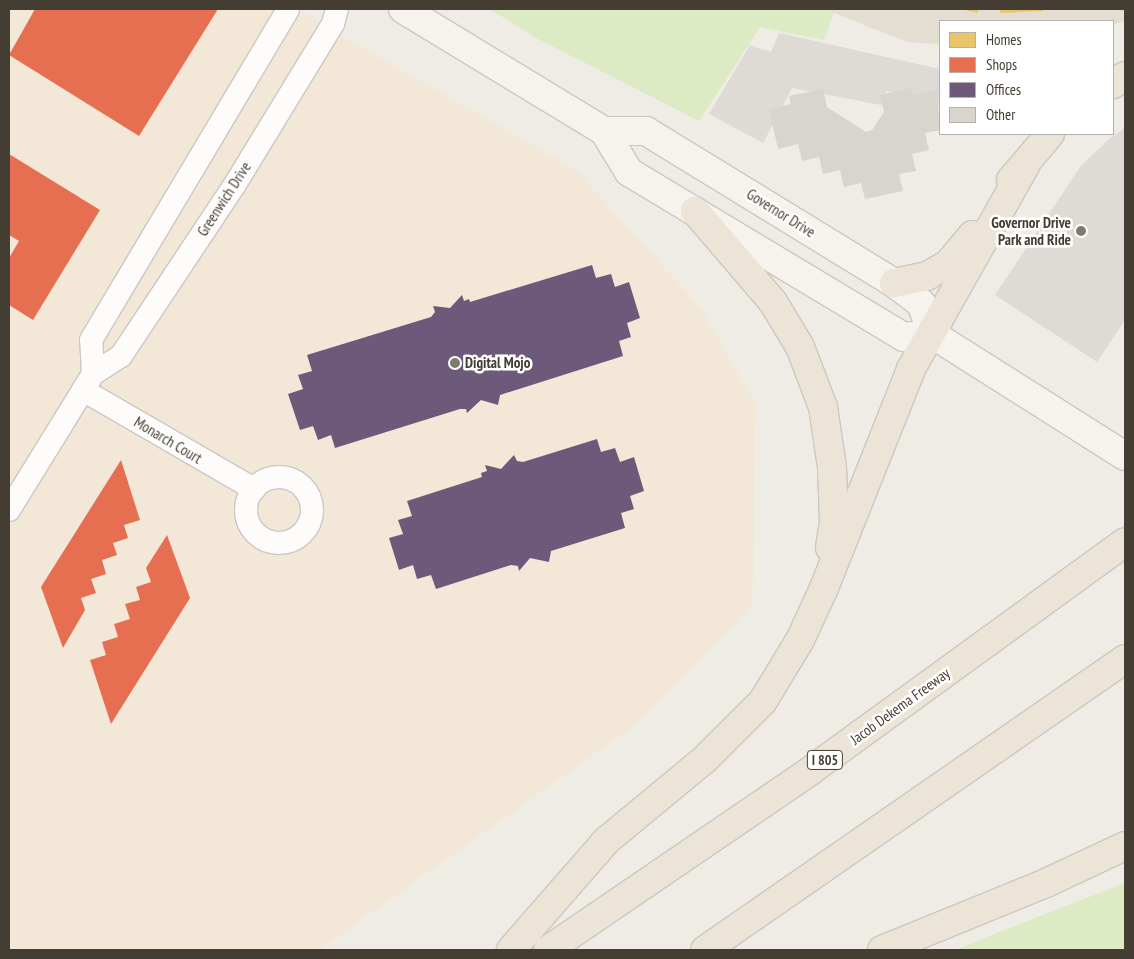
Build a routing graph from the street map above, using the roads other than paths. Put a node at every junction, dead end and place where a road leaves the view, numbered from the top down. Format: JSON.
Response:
{"nodes":[{"id":1,"x":288,"y":9,"type":"edge"},
{"id":2,"x":337,"y":9,"type":"edge"},
{"id":3,"x":403,"y":9,"type":"edge"},
{"id":4,"x":1125,"y":76,"type":"edge"},
{"id":5,"x":1114,"y":83,"type":"edge"},
{"id":6,"x":604,"y":132,"type":"junction"},
{"id":7,"x":1049,"y":135,"type":"edge"},
{"id":8,"x":1025,"y":166,"type":"junction"},
{"id":9,"x":695,"y":211,"type":"junction"},
{"id":10,"x":894,"y":283,"type":"junction"},
{"id":11,"x":932,"y":334,"type":"junction"},
{"id":12,"x":88,"y":382,"type":"junction"},
{"id":13,"x":1125,"y":456,"type":"edge"},
{"id":14,"x":254,"y":489,"type":"dead end"},
{"id":15,"x":9,"y":510,"type":"edge"},
{"id":16,"x":1125,"y":542,"type":"edge"},
{"id":17,"x":824,"y":588,"type":"junction"},
{"id":18,"x":1125,"y":660,"type":"edge"},
{"id":19,"x":1125,"y":846,"type":"edge"},
{"id":20,"x":511,"y":950,"type":"edge"},
{"id":21,"x":548,"y":950,"type":"edge"},
{"id":22,"x":705,"y":950,"type":"edge"},
{"id":23,"x":882,"y":950,"type":"edge"}],
"edges":[{"from":1,"to":12,"type":"street"},
{"from":2,"to":12,"type":"street","name":"Greenwich Drive"},
{"from":3,"to":6,"type":"main road"},
{"from":4,"to":5,"type":"highway"},
{"from":6,"to":9,"type":"main road"},
{"from":6,"to":10,"type":"main road","name":"Governor Drive"},
{"from":7,"to":8,"type":"highway"},
{"from":8,"to":10,"type":"highway"},
{"from":8,"to":11,"type":"highway"},
{"from":9,"to":11,"type":"main road"},
{"from":9,"to":17,"type":"highway"},
{"from":10,"to":11,"type":"main road","name":"Governor Drive"},
{"from":11,"to":13,"type":"main road"},
{"from":11,"to":17,"type":"highway"},
{"from":12,"to":14,"type":"street","name":"Monarch Court"},
{"from":12,"to":15,"type":"street","name":"Greenwich Drive"},
{"from":16,"to":21,"type":"highway","name":"Jacob Dekema Freeway","number":"I 805"},
{"from":17,"to":20,"type":"highway"},
{"from":18,"to":22,"type":"highway"},
{"from":19,"to":23,"type":"highway"}]}
